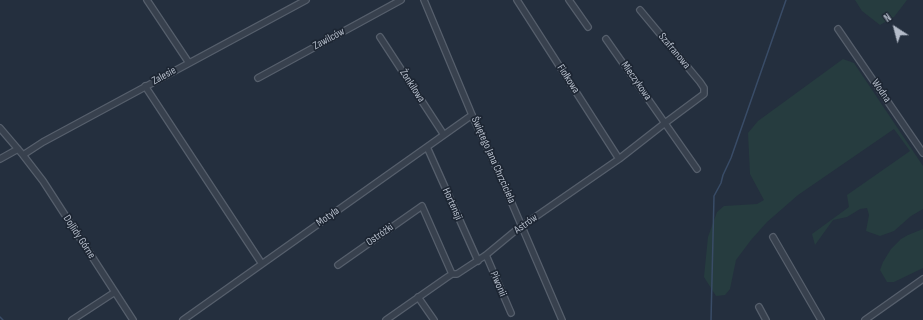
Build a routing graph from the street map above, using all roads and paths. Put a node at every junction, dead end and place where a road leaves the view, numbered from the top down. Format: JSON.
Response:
{"nodes":[{"id":1,"x":147,"y":0,"type":"edge"},
{"id":2,"x":306,"y":0,"type":"edge"},
{"id":3,"x":401,"y":0,"type":"edge"},
{"id":4,"x":424,"y":0,"type":"edge"},
{"id":5,"x":517,"y":0,"type":"edge"},
{"id":6,"x":569,"y":0,"type":"edge"},
{"id":7,"x":640,"y":10,"type":"dead end"},
{"id":8,"x":588,"y":27,"type":"dead end"},
{"id":9,"x":838,"y":29,"type":"dead end"},
{"id":10,"x":380,"y":37,"type":"dead end"},
{"id":11,"x":606,"y":39,"type":"dead end"},
{"id":12,"x":188,"y":63,"type":"junction"},
{"id":13,"x":258,"y":78,"type":"dead end"},
{"id":14,"x":145,"y":86,"type":"junction"},
{"id":15,"x":704,"y":94,"type":"joint"},
{"id":16,"x":472,"y":115,"type":"junction"},
{"id":17,"x":665,"y":123,"type":"junction"},
{"id":18,"x":0,"y":128,"type":"edge"},
{"id":19,"x":444,"y":134,"type":"junction"},
{"id":20,"x":427,"y":147,"type":"junction"},
{"id":21,"x":18,"y":149,"type":"junction"},
{"id":22,"x":923,"y":153,"type":"edge"},
{"id":23,"x":23,"y":155,"type":"junction"},
{"id":24,"x":0,"y":159,"type":"edge"},
{"id":25,"x":619,"y":159,"type":"junction"},
{"id":26,"x":697,"y":169,"type":"dead end"},
{"id":27,"x":522,"y":227,"type":"junction"},
{"id":28,"x":773,"y":237,"type":"dead end"},
{"id":29,"x":486,"y":254,"type":"junction"},
{"id":30,"x":478,"y":261,"type":"junction"},
{"id":31,"x":262,"y":264,"type":"junction"},
{"id":32,"x":338,"y":265,"type":"dead end"},
{"id":33,"x":452,"y":274,"type":"junction"},
{"id":34,"x":923,"y":279,"type":"edge"},
{"id":35,"x":115,"y":292,"type":"junction"},
{"id":36,"x":418,"y":298,"type":"junction"},
{"id":37,"x":759,"y":307,"type":"dead end"},
{"id":38,"x":511,"y":313,"type":"dead end"},
{"id":39,"x":72,"y":320,"type":"edge"},
{"id":40,"x":133,"y":320,"type":"edge"},
{"id":41,"x":183,"y":320,"type":"edge"},
{"id":42,"x":386,"y":320,"type":"edge"},
{"id":43,"x":434,"y":320,"type":"edge"},
{"id":44,"x":562,"y":320,"type":"edge"},
{"id":45,"x":766,"y":320,"type":"edge"},
{"id":46,"x":821,"y":320,"type":"edge"},
{"id":47,"x":865,"y":320,"type":"edge"}],
"edges":[{"from":1,"to":12,"type":"street"},
{"from":2,"to":12,"type":"street","name":"Zalesie"},
{"from":3,"to":13,"type":"street","name":"Zawilców"},
{"from":4,"to":16,"type":"street","name":"Świętego Jana Chrzciciela"},
{"from":5,"to":25,"type":"street","name":"Fiołkowa"},
{"from":6,"to":8,"type":"street"},
{"from":7,"to":15,"type":"street","name":"Szafranowa"},
{"from":9,"to":22,"type":"street","name":"Wodna"},
{"from":10,"to":19,"type":"street","name":"Żonkilowa"},
{"from":11,"to":17,"type":"street","name":"Mieczykowa"},
{"from":12,"to":14,"type":"street","name":"Zalesie"},
{"from":14,"to":23,"type":"street","name":"Zalesie"},
{"from":14,"to":31,"type":"street"},
{"from":15,"to":17,"type":"street","name":"Astrów"},
{"from":16,"to":19,"type":"street","name":"Motyla"},
{"from":16,"to":27,"type":"street","name":"Świętego Jana Chrzciciela"},
{"from":17,"to":25,"type":"street","name":"Astrów"},
{"from":17,"to":26,"type":"street","name":"Mieczykowa"},
{"from":18,"to":21,"type":"street","name":"Dojlidy Górne"},
{"from":19,"to":20,"type":"street","name":"Motyla"},
{"from":20,"to":30,"type":"street","name":"Hortensji"},
{"from":20,"to":31,"type":"street","name":"Motyla"},
{"from":21,"to":23,"type":"street","name":"Dojlidy Górne"},
{"from":21,"to":24,"type":"street"},
{"from":23,"to":35,"type":"street","name":"Dojlidy Górne"},
{"from":25,"to":27,"type":"street","name":"Astrów"},
{"from":27,"to":29,"type":"street","name":"Astrów"},
{"from":27,"to":44,"type":"street","name":"Świętego Jana Chrzciciela"},
{"from":28,"to":46,"type":"street"},
{"from":29,"to":30,"type":"street","name":"Astrów"},
{"from":29,"to":38,"type":"street","name":"Piwonii"},
{"from":30,"to":33,"type":"street","name":"Astrów"},
{"from":31,"to":41,"type":"street","name":"Motyla"},
{"from":32,"to":33,"type":"street","name":"Ostróżki"},
{"from":33,"to":36,"type":"street","name":"Astrów"},
{"from":34,"to":47,"type":"street"},
{"from":35,"to":39,"type":"street"},
{"from":35,"to":40,"type":"street","name":"Dojlidy Górne"},
{"from":36,"to":42,"type":"street","name":"Astrów"},
{"from":36,"to":43,"type":"street"},
{"from":37,"to":45,"type":"street"}]}
